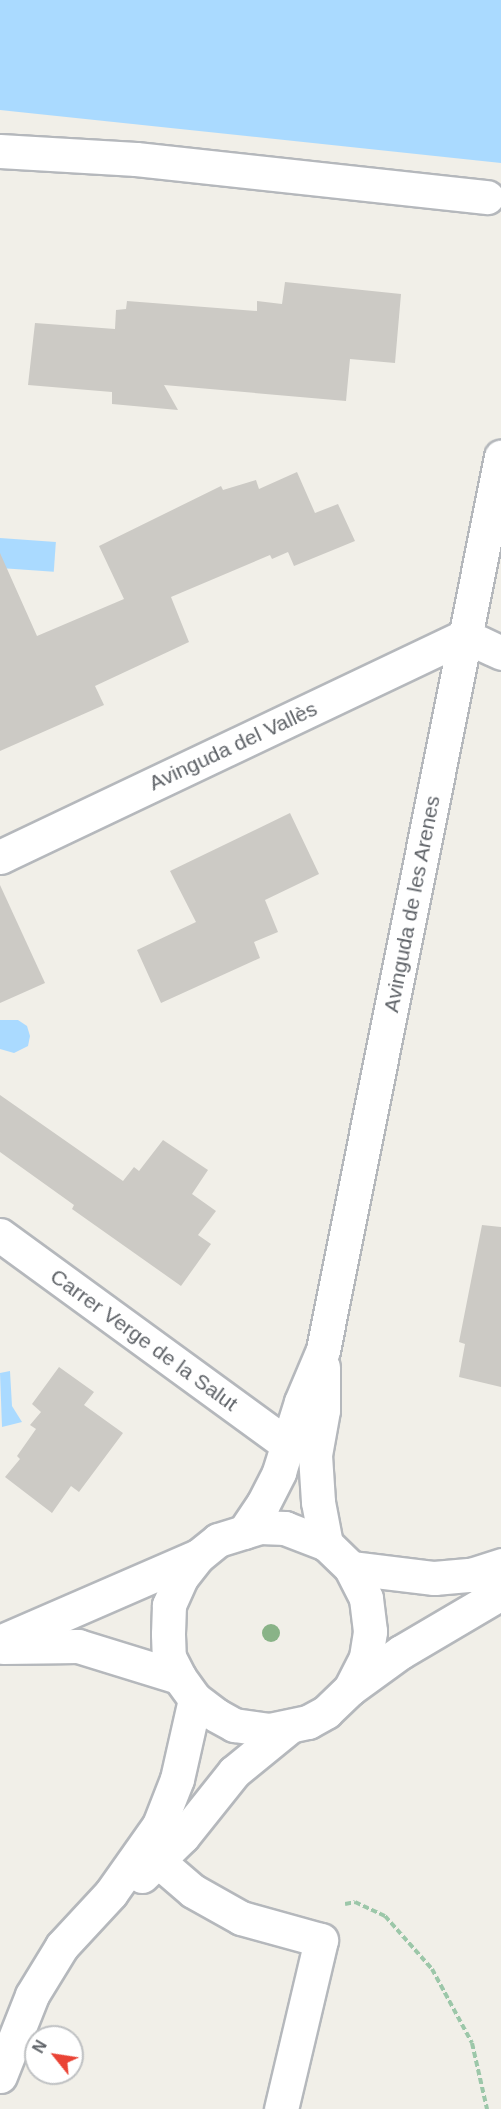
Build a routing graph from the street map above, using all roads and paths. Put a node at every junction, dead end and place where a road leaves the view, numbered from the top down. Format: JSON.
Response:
{"nodes":[{"id":1,"x":0,"y":151,"type":"edge"},
{"id":2,"x":487,"y":196,"type":"dead end"},
{"id":3,"x":501,"y":458,"type":"edge"},
{"id":4,"x":465,"y":636,"type":"junction"},
{"id":5,"x":501,"y":653,"type":"edge"},
{"id":6,"x":0,"y":857,"type":"edge"},
{"id":7,"x":0,"y":1235,"type":"edge"},
{"id":8,"x":323,"y":1350,"type":"junction"},
{"id":9,"x":288,"y":1444,"type":"junction"},
{"id":10,"x":244,"y":1532,"type":"junction"},
{"id":11,"x":326,"y":1544,"type":"junction"},
{"id":12,"x":198,"y":1556,"type":"junction"},
{"id":13,"x":501,"y":1565,"type":"edge"},
{"id":14,"x":351,"y":1568,"type":"junction"},
{"id":15,"x":501,"y":1593,"type":"edge"},
{"id":16,"x":0,"y":1642,"type":"edge"},
{"id":17,"x":0,"y":1647,"type":"edge"},
{"id":18,"x":187,"y":1688,"type":"junction"},
{"id":19,"x":350,"y":1689,"type":"junction"},
{"id":20,"x":288,"y":1728,"type":"junction"},
{"id":21,"x":158,"y":1861,"type":"junction"},
{"id":22,"x":111,"y":1893,"type":"junction"},
{"id":23,"x":321,"y":1940,"type":"junction"},
{"id":24,"x":0,"y":2076,"type":"edge"},
{"id":25,"x":281,"y":2109,"type":"edge"},
{"id":26,"x":488,"y":2109,"type":"edge"}],
"edges":[{"from":1,"to":2,"type":"street"},
{"from":3,"to":4,"type":"street","name":"Avinguda de les Arenes"},
{"from":4,"to":5,"type":"street"},
{"from":4,"to":6,"type":"street","name":"Avinguda del Vallès"},
{"from":4,"to":8,"type":"street","name":"Avinguda de les Arenes"},
{"from":7,"to":9,"type":"street","name":"Carrer Verge de la Salut"},
{"from":8,"to":9,"type":"street","name":"Avinguda de les Arenes"},
{"from":8,"to":11,"type":"street","name":"Avinguda de les Arenes"},
{"from":9,"to":10,"type":"street","name":"Avinguda de les Arenes"},
{"from":10,"to":11,"type":"street"},
{"from":10,"to":12,"type":"street"},
{"from":11,"to":14,"type":"street"},
{"from":12,"to":16,"type":"street"},
{"from":12,"to":18,"type":"street"},
{"from":13,"to":14,"type":"street"},
{"from":14,"to":19,"type":"street"},
{"from":15,"to":19,"type":"street"},
{"from":17,"to":18,"type":"street"},
{"from":18,"to":20,"type":"street"},
{"from":18,"to":22,"type":"street"},
{"from":19,"to":20,"type":"street"},
{"from":20,"to":21,"type":"street"},
{"from":21,"to":22,"type":"street"},
{"from":21,"to":23,"type":"street"},
{"from":22,"to":24,"type":"street"},
{"from":23,"to":25,"type":"street"},
{"from":23,"to":26,"type":"path"}]}
